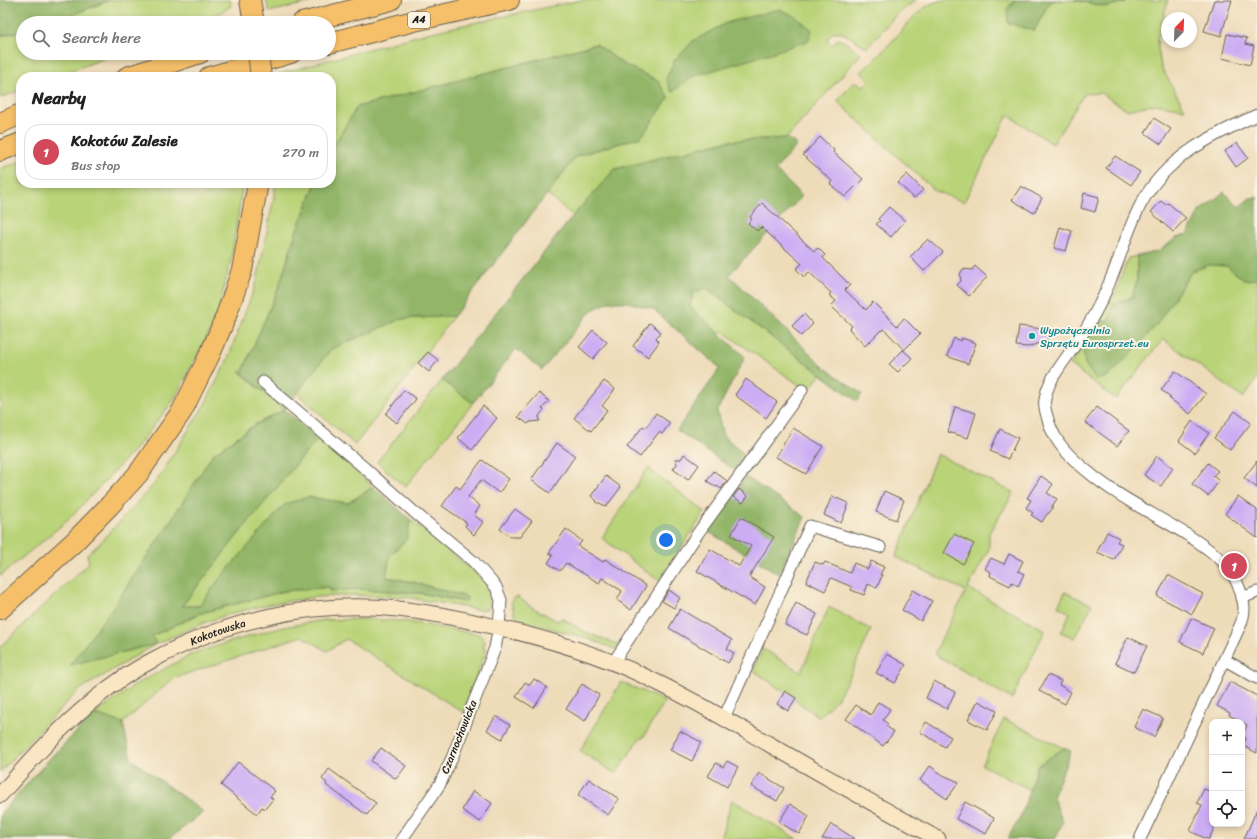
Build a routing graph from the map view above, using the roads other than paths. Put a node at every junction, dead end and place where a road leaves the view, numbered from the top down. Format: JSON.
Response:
{"nodes":[{"id":1,"x":250,"y":0,"type":"edge"},
{"id":2,"x":391,"y":0,"type":"edge"},
{"id":3,"x":509,"y":0,"type":"edge"},
{"id":4,"x":253,"y":16,"type":"edge"},
{"id":5,"x":329,"y":16,"type":"edge"},
{"id":6,"x":336,"y":41,"type":"edge"},
{"id":7,"x":179,"y":60,"type":"edge"},
{"id":8,"x":259,"y":60,"type":"edge"},
{"id":9,"x":267,"y":60,"type":"edge"},
{"id":10,"x":142,"y":72,"type":"edge"},
{"id":11,"x":226,"y":72,"type":"edge"},
{"id":12,"x":260,"y":72,"type":"edge"},
{"id":13,"x":1257,"y":115,"type":"edge"},
{"id":14,"x":16,"y":116,"type":"edge"},
{"id":15,"x":0,"y":123,"type":"edge"},
{"id":16,"x":16,"y":145,"type":"edge"},
{"id":17,"x":0,"y":151,"type":"edge"},
{"id":18,"x":257,"y":188,"type":"edge"},
{"id":19,"x":263,"y":382,"type":"dead end"},
{"id":20,"x":802,"y":390,"type":"dead end"},
{"id":21,"x":880,"y":548,"type":"dead end"},
{"id":22,"x":1257,"y":592,"type":"edge"},
{"id":23,"x":1242,"y":598,"type":"junction"},
{"id":24,"x":0,"y":608,"type":"edge"},
{"id":25,"x":494,"y":626,"type":"junction"},
{"id":26,"x":1224,"y":660,"type":"junction"},
{"id":27,"x":613,"y":662,"type":"junction"},
{"id":28,"x":1257,"y":678,"type":"edge"},
{"id":29,"x":724,"y":718,"type":"junction"},
{"id":30,"x":0,"y":795,"type":"edge"},
{"id":31,"x":402,"y":839,"type":"edge"},
{"id":32,"x":938,"y":839,"type":"edge"},
{"id":33,"x":1140,"y":839,"type":"edge"}],
"edges":[{"from":1,"to":4,"type":"highway"},
{"from":2,"to":5,"type":"highway"},
{"from":3,"to":6,"type":"highway","number":"A4"},
{"from":7,"to":10,"type":"highway"},
{"from":8,"to":12,"type":"highway","bridge":true},
{"from":9,"to":11,"type":"highway"},
{"from":13,"to":23,"type":"street"},
{"from":14,"to":15,"type":"highway"},
{"from":16,"to":17,"type":"highway"},
{"from":18,"to":24,"type":"highway"},
{"from":19,"to":25,"type":"street","name":"Czarnochowicka"},
{"from":20,"to":27,"type":"street"},
{"from":21,"to":29,"type":"street"},
{"from":22,"to":23,"type":"street"},
{"from":23,"to":26,"type":"street"},
{"from":25,"to":27,"type":"street","name":"Kokotowska"},
{"from":25,"to":30,"type":"street","name":"Kokotowska"},
{"from":25,"to":31,"type":"street","name":"Czarnochowicka"},
{"from":26,"to":28,"type":"street"},
{"from":26,"to":33,"type":"street"},
{"from":27,"to":29,"type":"street","name":"Kokotowska"},
{"from":29,"to":32,"type":"street","name":"Kokotowska"}]}
